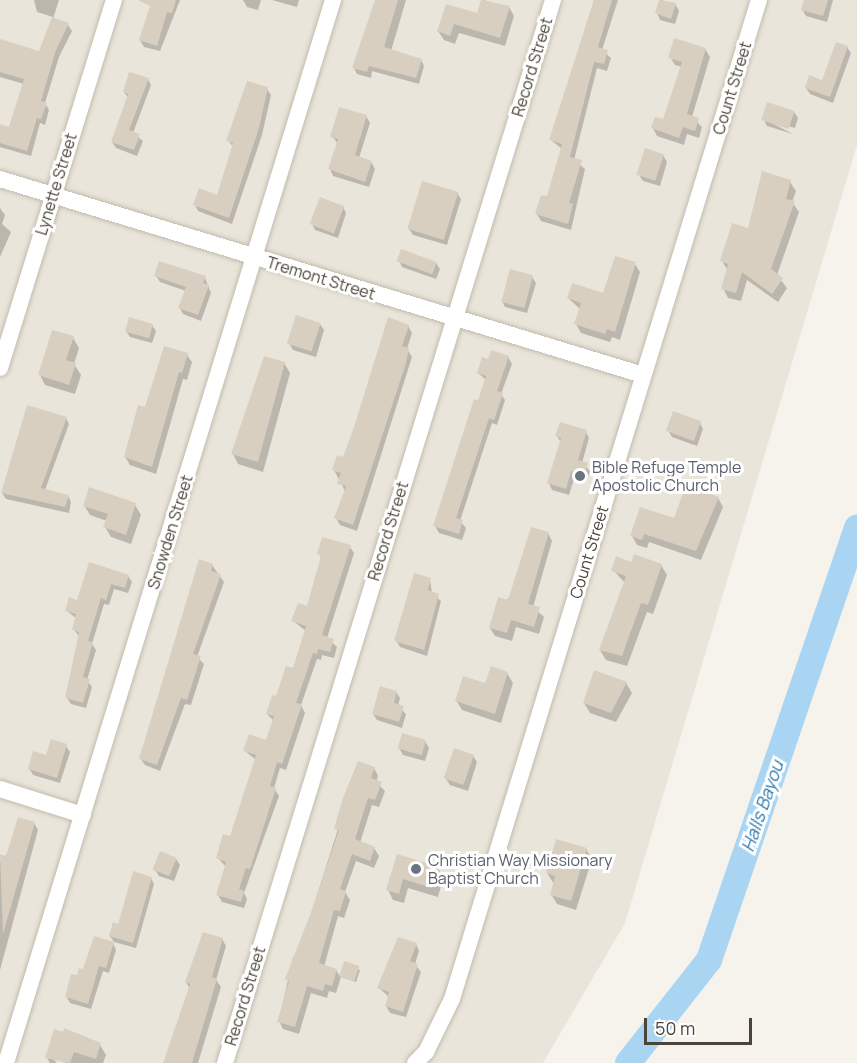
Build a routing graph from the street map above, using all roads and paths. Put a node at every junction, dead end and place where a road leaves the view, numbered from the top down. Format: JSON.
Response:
{"nodes":[{"id":1,"x":114,"y":0,"type":"edge"},
{"id":2,"x":333,"y":0,"type":"edge"},
{"id":3,"x":552,"y":0,"type":"edge"},
{"id":4,"x":759,"y":0,"type":"edge"},
{"id":5,"x":0,"y":179,"type":"edge"},
{"id":6,"x":52,"y":196,"type":"junction"},
{"id":7,"x":254,"y":258,"type":"junction"},
{"id":8,"x":453,"y":319,"type":"junction"},
{"id":9,"x":0,"y":368,"type":"edge"},
{"id":10,"x":644,"y":375,"type":"junction"},
{"id":11,"x":0,"y":789,"type":"edge"},
{"id":12,"x":83,"y":815,"type":"junction"},
{"id":13,"x":6,"y":1063,"type":"edge"},
{"id":14,"x":225,"y":1063,"type":"edge"},
{"id":15,"x":415,"y":1063,"type":"edge"}],
"edges":[{"from":1,"to":6,"type":"street","name":"Lynette Street"},
{"from":2,"to":7,"type":"street","name":"Snowden Street"},
{"from":3,"to":8,"type":"street","name":"Record Street"},
{"from":4,"to":10,"type":"street","name":"Count Street"},
{"from":5,"to":6,"type":"street","name":"Tremont Street"},
{"from":6,"to":7,"type":"street","name":"Tremont Street"},
{"from":6,"to":9,"type":"street","name":"Lynette Street"},
{"from":7,"to":8,"type":"street","name":"Tremont Street"},
{"from":7,"to":12,"type":"street","name":"Snowden Street"},
{"from":8,"to":10,"type":"street","name":"Tremont Street"},
{"from":8,"to":14,"type":"street","name":"Record Street"},
{"from":10,"to":15,"type":"street","name":"Count Street"},
{"from":11,"to":12,"type":"street"},
{"from":12,"to":13,"type":"street","name":"Snowden Street"}]}
